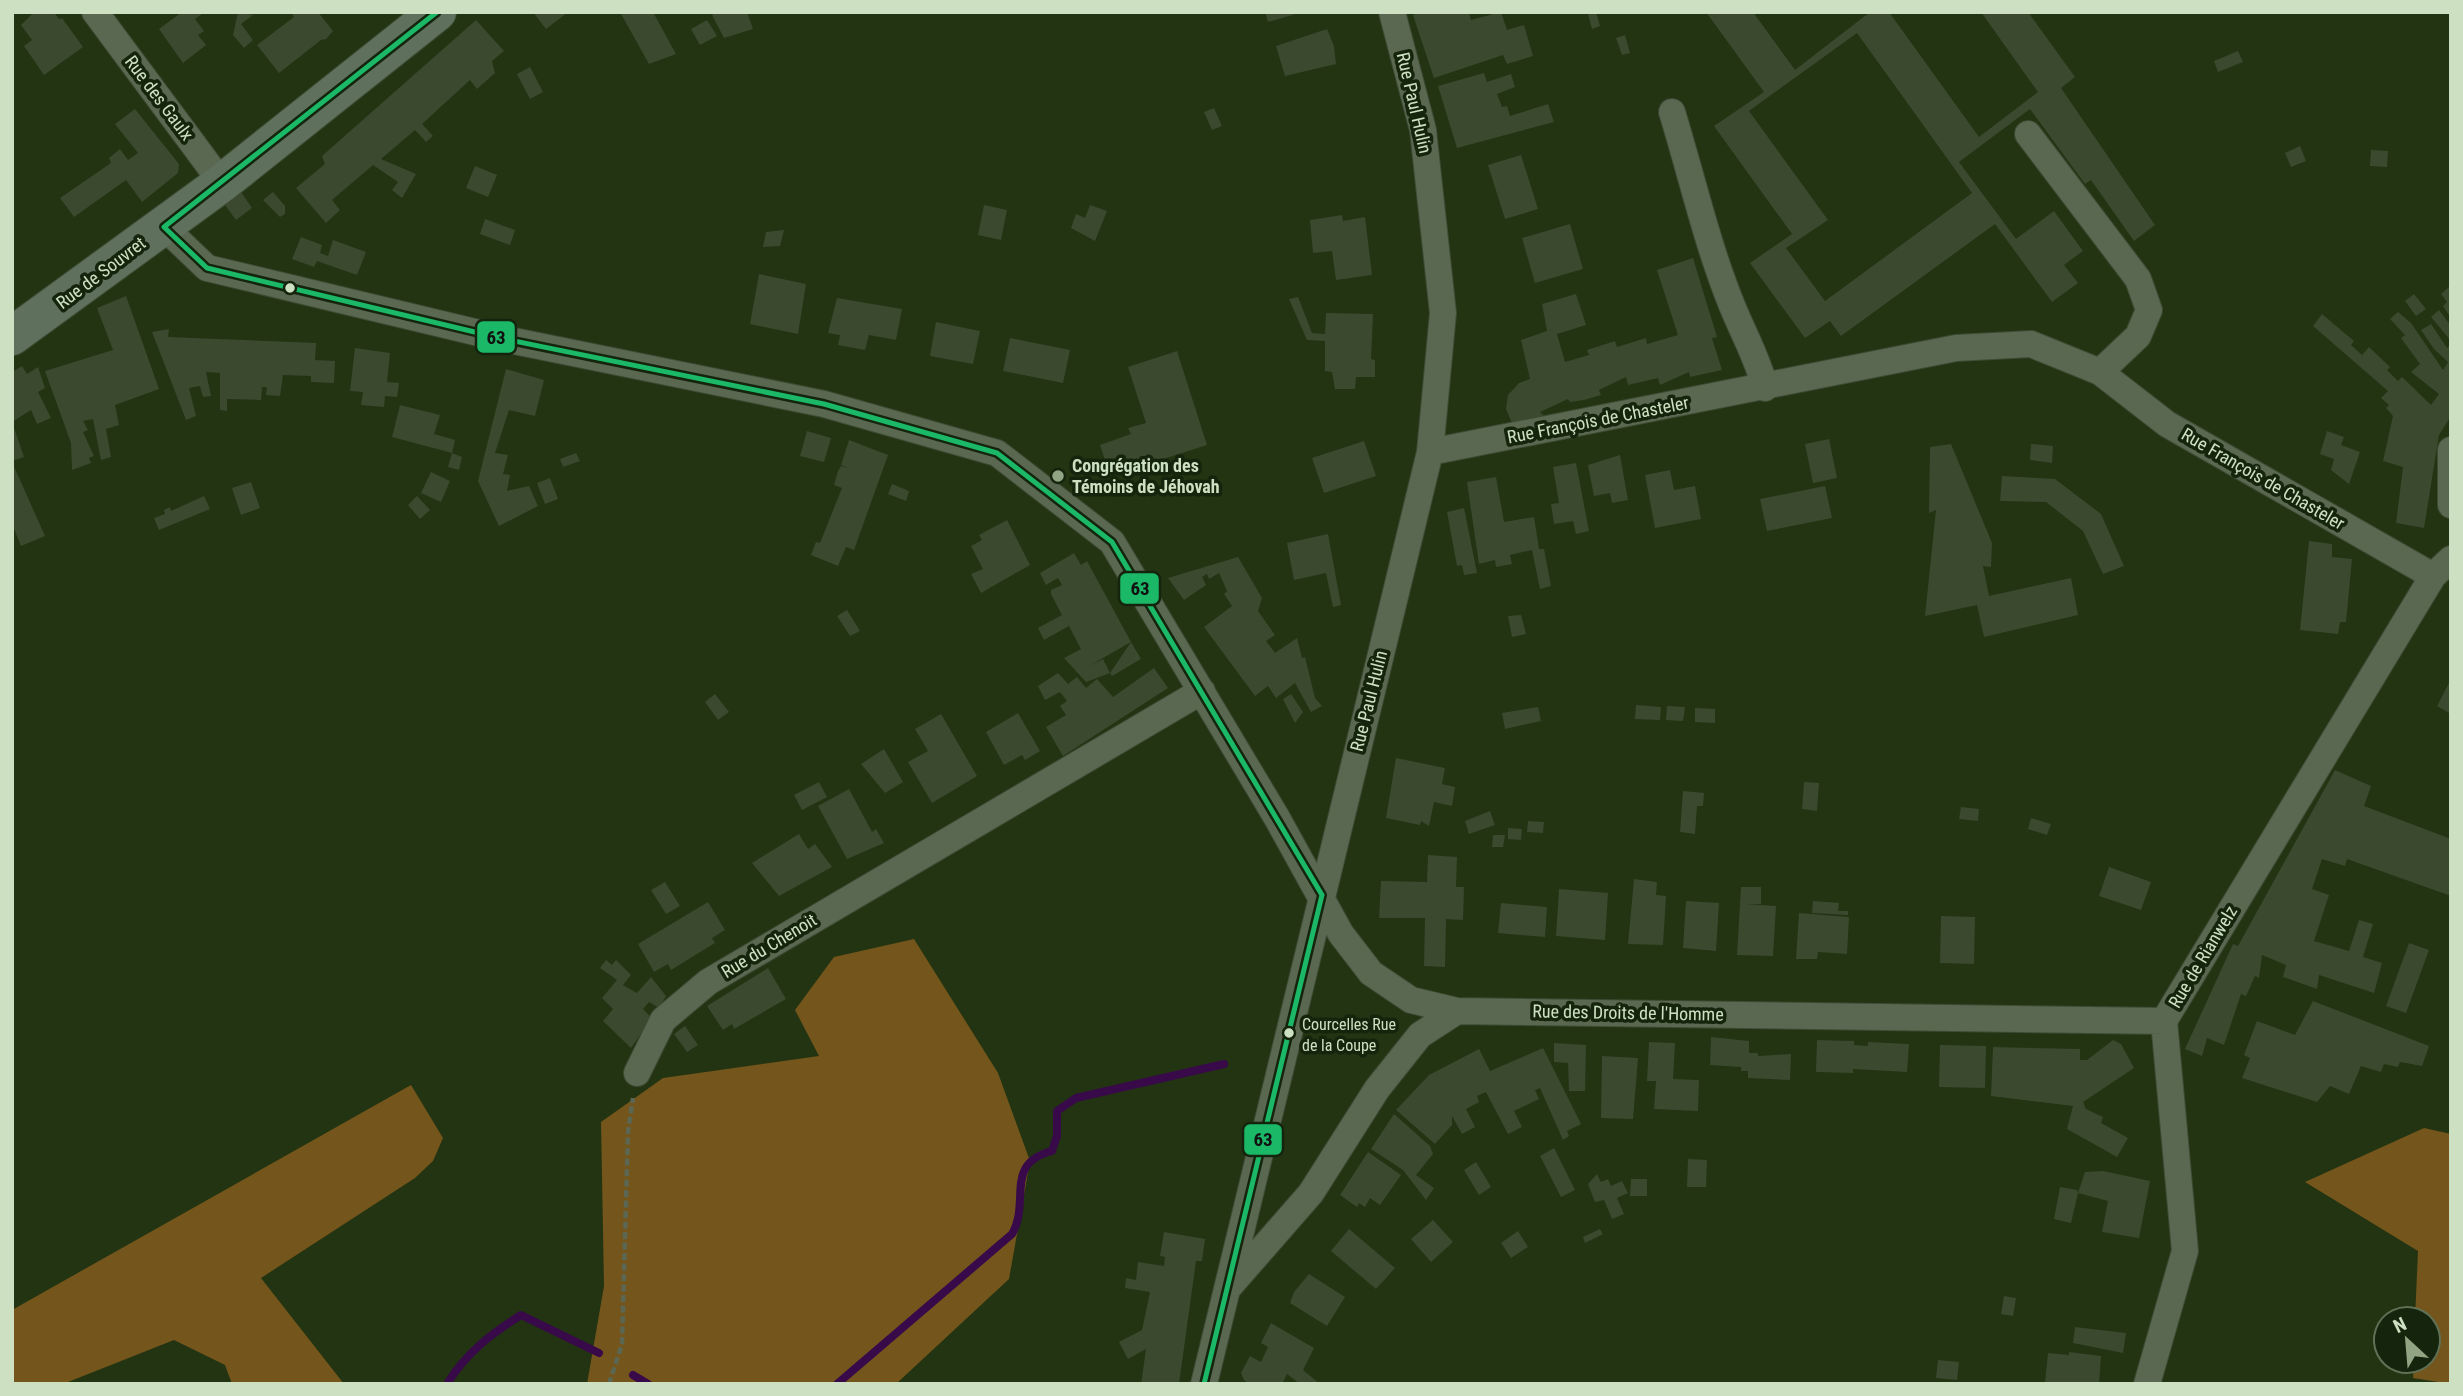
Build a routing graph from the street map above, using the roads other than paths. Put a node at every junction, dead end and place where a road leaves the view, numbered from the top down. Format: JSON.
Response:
{"nodes":[{"id":1,"x":95,"y":12,"type":"edge"},
{"id":2,"x":437,"y":12,"type":"edge"},
{"id":3,"x":1392,"y":12,"type":"edge"},
{"id":4,"x":1672,"y":112,"type":"dead end"},
{"id":5,"x":2028,"y":134,"type":"dead end"},
{"id":6,"x":222,"y":183,"type":"junction"},
{"id":7,"x":164,"y":227,"type":"junction"},
{"id":8,"x":12,"y":336,"type":"edge"},
{"id":9,"x":2100,"y":372,"type":"junction"},
{"id":10,"x":1765,"y":388,"type":"junction"},
{"id":11,"x":2451,"y":450,"type":"edge"},
{"id":12,"x":1430,"y":452,"type":"junction"},
{"id":13,"x":2451,"y":505,"type":"edge"},
{"id":14,"x":2442,"y":568,"type":"edge"},
{"id":15,"x":1202,"y":691,"type":"junction"},
{"id":16,"x":1322,"y":895,"type":"junction"},
{"id":17,"x":1457,"y":1011,"type":"junction"},
{"id":18,"x":2164,"y":1021,"type":"junction"},
{"id":19,"x":637,"y":1073,"type":"road end"},
{"id":20,"x":1226,"y":1290,"type":"junction"},
{"id":21,"x":1204,"y":1384,"type":"edge"},
{"id":22,"x":2147,"y":1384,"type":"edge"}],
"edges":[{"from":1,"to":6,"type":"street","name":"Rue des Gaulx"},
{"from":2,"to":6,"type":"main road","name":"Rue de Souvret"},
{"from":3,"to":12,"type":"street","name":"Rue Paul Hulin"},
{"from":4,"to":10,"type":"street"},
{"from":5,"to":9,"type":"street"},
{"from":6,"to":7,"type":"main road","name":"Rue de Souvret"},
{"from":7,"to":8,"type":"main road","name":"Rue de Souvret"},
{"from":7,"to":15,"type":"street","name":"Rue des Droits de l'Homme"},
{"from":9,"to":10,"type":"street","name":"Rue François de Chasteler"},
{"from":9,"to":14,"type":"street","name":"Rue François de Chasteler"},
{"from":10,"to":12,"type":"street","name":"Rue François de Chasteler"},
{"from":11,"to":13,"type":"street"},
{"from":12,"to":16,"type":"street","name":"Rue Paul Hulin"},
{"from":14,"to":18,"type":"street","name":"Rue de Rianwelz"},
{"from":15,"to":16,"type":"street","name":"Rue des Droits de l'Homme"},
{"from":15,"to":19,"type":"street","name":"Rue du Chenoit"},
{"from":16,"to":17,"type":"street","name":"Rue des Droits de l'Homme"},
{"from":16,"to":20,"type":"street","name":"Rue Paul Hulin"},
{"from":17,"to":18,"type":"street","name":"Rue des Droits de l'Homme"},
{"from":17,"to":20,"type":"street"},
{"from":18,"to":22,"type":"street","name":"Rue de Rianwelz"},
{"from":20,"to":21,"type":"street","name":"Rue Paul Hulin"}]}
